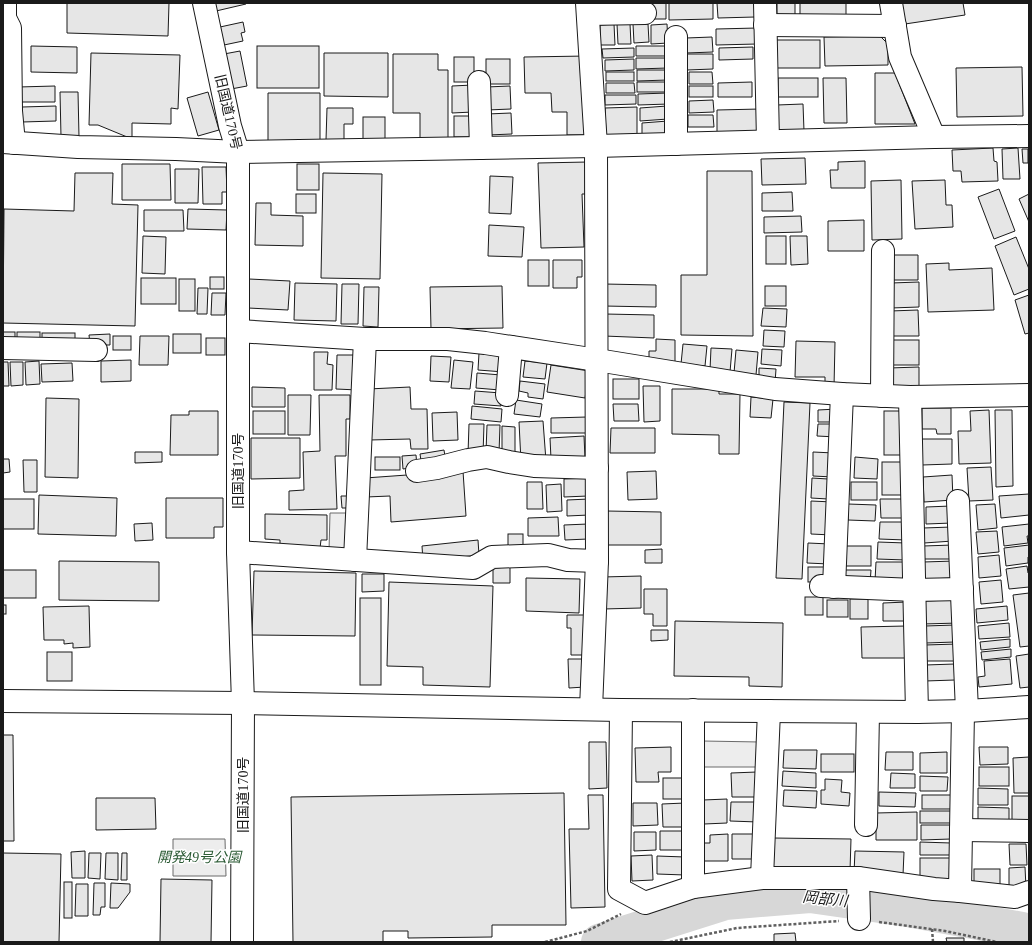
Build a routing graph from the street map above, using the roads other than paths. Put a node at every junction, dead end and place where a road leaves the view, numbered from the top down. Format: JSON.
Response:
{"nodes":[{"id":1,"x":204,"y":3,"type":"edge"},
{"id":2,"x":764,"y":3,"type":"edge"},
{"id":3,"x":891,"y":3,"type":"edge"},
{"id":4,"x":588,"y":8,"type":"edge"},
{"id":5,"x":5,"y":11,"type":"edge"},
{"id":6,"x":645,"y":13,"type":"dead end"},
{"id":7,"x":765,"y":24,"type":"junction"},
{"id":8,"x":895,"y":26,"type":"junction"},
{"id":9,"x":676,"y":37,"type":"dead end"},
{"id":10,"x":479,"y":82,"type":"dead end"},
{"id":11,"x":1029,"y":136,"type":"edge"},
{"id":12,"x":934,"y":137,"type":"junction"},
{"id":13,"x":768,"y":141,"type":"junction"},
{"id":14,"x":8,"y":142,"type":"edge"},
{"id":15,"x":676,"y":144,"type":"junction"},
{"id":16,"x":596,"y":146,"type":"junction"},
{"id":17,"x":481,"y":148,"type":"junction"},
{"id":18,"x":238,"y":152,"type":"junction"},
{"id":19,"x":883,"y":251,"type":"dead end"},
{"id":20,"x":238,"y":331,"type":"junction"},
{"id":21,"x":365,"y":339,"type":"junction"},
{"id":22,"x":511,"y":347,"type":"junction"},
{"id":23,"x":3,"y":348,"type":"edge"},
{"id":24,"x":96,"y":350,"type":"dead end"},
{"id":25,"x":597,"y":360,"type":"junction"},
{"id":26,"x":842,"y":394,"type":"junction"},
{"id":27,"x":507,"y":395,"type":"dead end"},
{"id":28,"x":1029,"y":395,"type":"edge"},
{"id":29,"x":882,"y":396,"type":"junction"},
{"id":30,"x":910,"y":397,"type":"junction"},
{"id":31,"x":597,"y":468,"type":"junction"},
{"id":32,"x":417,"y":471,"type":"dead end"},
{"id":33,"x":958,"y":501,"type":"dead end"},
{"id":34,"x":238,"y":552,"type":"junction"},
{"id":35,"x":355,"y":560,"type":"junction"},
{"id":36,"x":596,"y":561,"type":"junction"},
{"id":37,"x":914,"y":590,"type":"junction"},
{"id":38,"x":962,"y":590,"type":"junction"},
{"id":39,"x":3,"y":701,"type":"edge"},
{"id":40,"x":243,"y":703,"type":"junction"},
{"id":41,"x":1029,"y":707,"type":"edge"},
{"id":42,"x":591,"y":709,"type":"junction"},
{"id":43,"x":621,"y":710,"type":"junction"},
{"id":44,"x":693,"y":710,"type":"junction"},
{"id":45,"x":769,"y":711,"type":"junction"},
{"id":46,"x":965,"y":711,"type":"junction"},
{"id":47,"x":868,"y":712,"type":"junction"},
{"id":48,"x":917,"y":712,"type":"junction"},
{"id":49,"x":866,"y":825,"type":"dead end"},
{"id":50,"x":961,"y":830,"type":"junction"},
{"id":51,"x":1029,"y":831,"type":"edge"},
{"id":52,"x":762,"y":878,"type":"junction"},
{"id":53,"x":858,"y":878,"type":"junction"},
{"id":54,"x":693,"y":887,"type":"junction"},
{"id":55,"x":960,"y":891,"type":"junction"},
{"id":56,"x":1029,"y":892,"type":"edge"},
{"id":57,"x":859,"y":919,"type":"road end"},
{"id":58,"x":242,"y":942,"type":"edge"}],
"edges":[{"from":1,"to":18,"type":"main road","name":"旧国道170号"},
{"from":2,"to":7,"type":"main road"},
{"from":3,"to":8,"type":"main road"},
{"from":4,"to":6,"type":"main road"},
{"from":4,"to":16,"type":"main road"},
{"from":5,"to":14,"type":"main road"},
{"from":7,"to":8,"type":"main road"},
{"from":7,"to":13,"type":"main road"},
{"from":8,"to":12,"type":"main road"},
{"from":9,"to":15,"type":"main road"},
{"from":10,"to":17,"type":"main road"},
{"from":11,"to":12,"type":"main road"},
{"from":12,"to":13,"type":"main road"},
{"from":13,"to":15,"type":"main road"},
{"from":14,"to":18,"type":"main road"},
{"from":15,"to":16,"type":"main road"},
{"from":16,"to":17,"type":"main road"},
{"from":16,"to":25,"type":"main road"},
{"from":17,"to":18,"type":"main road"},
{"from":18,"to":20,"type":"main road","name":"旧国道170号"},
{"from":19,"to":29,"type":"main road"},
{"from":20,"to":21,"type":"main road"},
{"from":20,"to":34,"type":"main road","name":"旧国道170号"},
{"from":21,"to":22,"type":"main road"},
{"from":21,"to":35,"type":"main road"},
{"from":22,"to":25,"type":"main road"},
{"from":22,"to":27,"type":"main road"},
{"from":23,"to":24,"type":"main road"},
{"from":25,"to":26,"type":"main road"},
{"from":25,"to":31,"type":"main road"},
{"from":26,"to":29,"type":"main road"},
{"from":26,"to":37,"type":"main road"},
{"from":28,"to":30,"type":"main road"},
{"from":29,"to":30,"type":"main road"},
{"from":30,"to":37,"type":"main road"},
{"from":31,"to":32,"type":"main road"},
{"from":31,"to":36,"type":"main road"},
{"from":33,"to":38,"type":"main road"},
{"from":34,"to":35,"type":"main road"},
{"from":34,"to":40,"type":"main road","name":"旧国道170号"},
{"from":35,"to":36,"type":"main road"},
{"from":36,"to":42,"type":"main road"},
{"from":37,"to":38,"type":"main road"},
{"from":37,"to":48,"type":"main road"},
{"from":38,"to":46,"type":"main road"},
{"from":39,"to":40,"type":"main road"},
{"from":40,"to":42,"type":"main road"},
{"from":40,"to":58,"type":"main road","name":"旧国道170号"},
{"from":41,"to":46,"type":"main road"},
{"from":42,"to":43,"type":"main road"},
{"from":43,"to":44,"type":"main road"},
{"from":43,"to":54,"type":"main road"},
{"from":44,"to":45,"type":"main road"},
{"from":44,"to":54,"type":"main road"},
{"from":45,"to":47,"type":"main road"},
{"from":45,"to":52,"type":"main road"},
{"from":46,"to":48,"type":"main road"},
{"from":46,"to":50,"type":"main road"},
{"from":47,"to":48,"type":"main road"},
{"from":47,"to":49,"type":"main road"},
{"from":50,"to":51,"type":"main road"},
{"from":50,"to":55,"type":"main road"},
{"from":52,"to":53,"type":"main road"},
{"from":52,"to":54,"type":"main road"},
{"from":53,"to":55,"type":"main road"},
{"from":53,"to":57,"type":"main road"},
{"from":55,"to":56,"type":"main road"}]}
